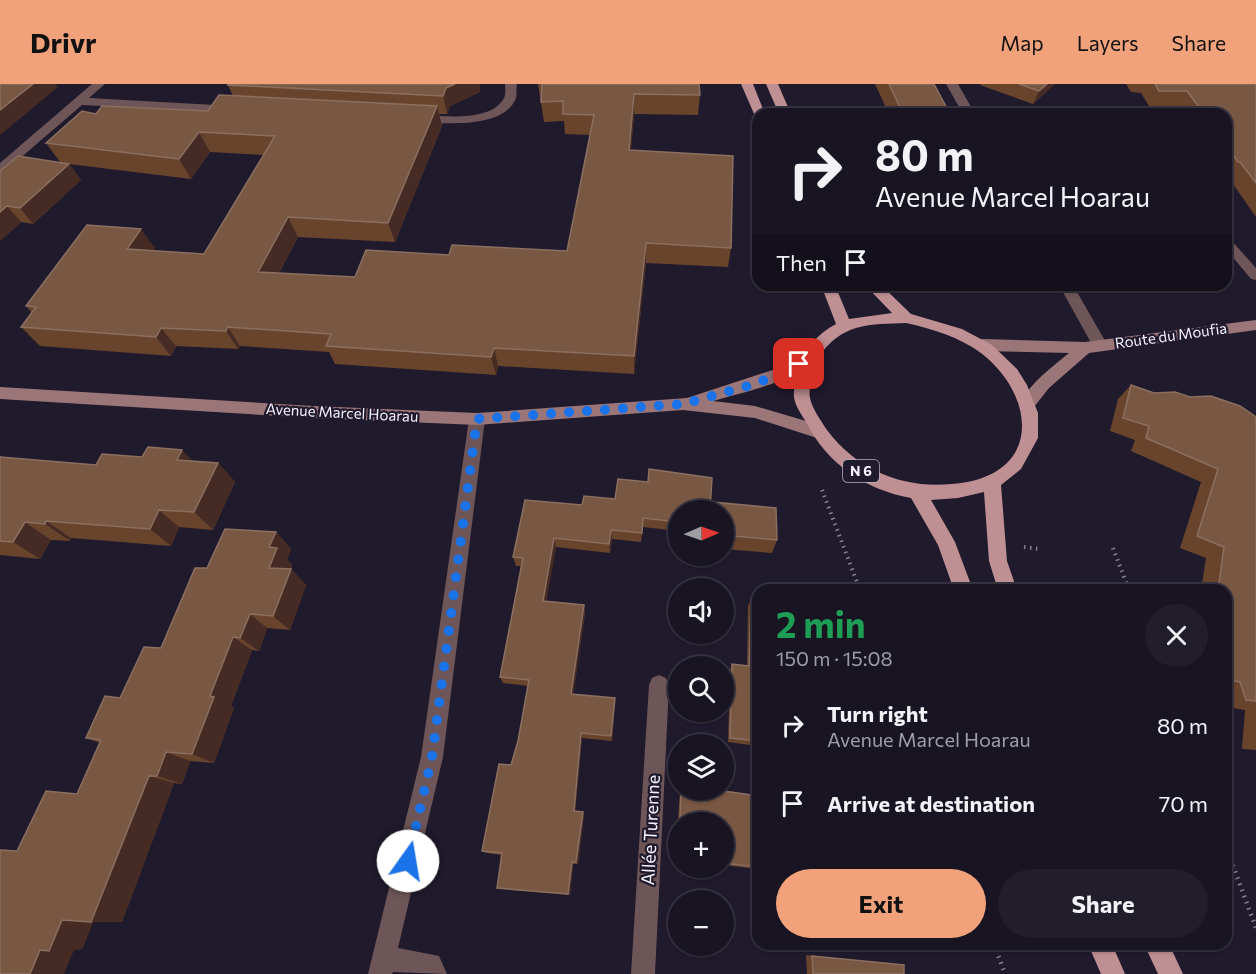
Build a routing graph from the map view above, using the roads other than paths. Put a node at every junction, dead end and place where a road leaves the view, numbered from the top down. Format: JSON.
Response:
{"nodes":[{"id":1,"x":99,"y":84,"type":"edge"},
{"id":2,"x":511,"y":84,"type":"edge"},
{"id":3,"x":747,"y":84,"type":"edge"},
{"id":4,"x":772,"y":84,"type":"edge"},
{"id":5,"x":952,"y":84,"type":"edge"},
{"id":6,"x":79,"y":101,"type":"junction"},
{"id":7,"x":757,"y":108,"type":"edge"},
{"id":8,"x":782,"y":108,"type":"edge"},
{"id":9,"x":966,"y":108,"type":"edge"},
{"id":10,"x":250,"y":110,"type":"edge"},
{"id":11,"x":403,"y":118,"type":"edge"},
{"id":12,"x":0,"y":169,"type":"edge"},
{"id":13,"x":1232,"y":249,"type":"edge"},
{"id":14,"x":1256,"y":276,"type":"edge"},
{"id":15,"x":830,"y":291,"type":"edge"},
{"id":16,"x":878,"y":291,"type":"edge"},
{"id":17,"x":1069,"y":291,"type":"edge"},
{"id":18,"x":906,"y":318,"type":"junction"},
{"id":19,"x":1256,"y":325,"type":"edge"},
{"id":20,"x":844,"y":327,"type":"junction"},
{"id":21,"x":982,"y":345,"type":"junction"},
{"id":22,"x":1092,"y":347,"type":"junction"},
{"id":23,"x":809,"y":357,"type":"junction"},
{"id":24,"x":0,"y":393,"type":"edge"},
{"id":25,"x":1028,"y":403,"type":"junction"},
{"id":26,"x":683,"y":404,"type":"junction"},
{"id":27,"x":477,"y":419,"type":"junction"},
{"id":28,"x":817,"y":431,"type":"junction"},
{"id":29,"x":992,"y":482,"type":"junction"},
{"id":30,"x":917,"y":492,"type":"junction"},
{"id":31,"x":962,"y":584,"type":"edge"},
{"id":32,"x":1006,"y":584,"type":"edge"},
{"id":33,"x":658,"y":685,"type":"dead end"},
{"id":34,"x":1103,"y":950,"type":"edge"},
{"id":35,"x":1159,"y":950,"type":"edge"},
{"id":36,"x":382,"y":966,"type":"edge"},
{"id":37,"x":435,"y":974,"type":"edge"},
{"id":38,"x":643,"y":974,"type":"edge"},
{"id":39,"x":1113,"y":974,"type":"edge"},
{"id":40,"x":1171,"y":974,"type":"edge"}],
"edges":[{"from":1,"to":6,"type":"street"},
{"from":2,"to":11,"type":"street"},
{"from":3,"to":7,"type":"main road"},
{"from":4,"to":8,"type":"main road"},
{"from":5,"to":9,"type":"street"},
{"from":6,"to":10,"type":"street"},
{"from":6,"to":12,"type":"street"},
{"from":13,"to":14,"type":"lane"},
{"from":15,"to":20,"type":"main road"},
{"from":16,"to":18,"type":"main road"},
{"from":17,"to":22,"type":"street"},
{"from":18,"to":20,"type":"main road","number":"N 6"},
{"from":18,"to":21,"type":"main road","number":"N 6"},
{"from":19,"to":22,"type":"main road","name":"Route du Moufia"},
{"from":20,"to":23,"type":"main road","number":"N 6"},
{"from":21,"to":22,"type":"main road","name":"Route du Moufia"},
{"from":21,"to":25,"type":"main road","number":"N 6"},
{"from":22,"to":25,"type":"main road"},
{"from":23,"to":26,"type":"main road","name":"Avenue Marcel Hoarau"},
{"from":23,"to":28,"type":"main road","number":"N 6"},
{"from":24,"to":27,"type":"main road","name":"Avenue Marcel Hoarau"},
{"from":25,"to":29,"type":"main road","number":"N 6"},
{"from":26,"to":27,"type":"main road","name":"Avenue Marcel Hoarau"},
{"from":26,"to":28,"type":"main road","name":"Avenue Marcel Hoarau"},
{"from":27,"to":36,"type":"street"},
{"from":28,"to":30,"type":"main road","number":"N 6"},
{"from":29,"to":30,"type":"main road","number":"N 6"},
{"from":29,"to":32,"type":"main road"},
{"from":30,"to":31,"type":"main road"},
{"from":33,"to":38,"type":"street","name":"Allée Turenne"},
{"from":34,"to":39,"type":"main road"},
{"from":35,"to":40,"type":"main road"},
{"from":36,"to":37,"type":"street"}]}
